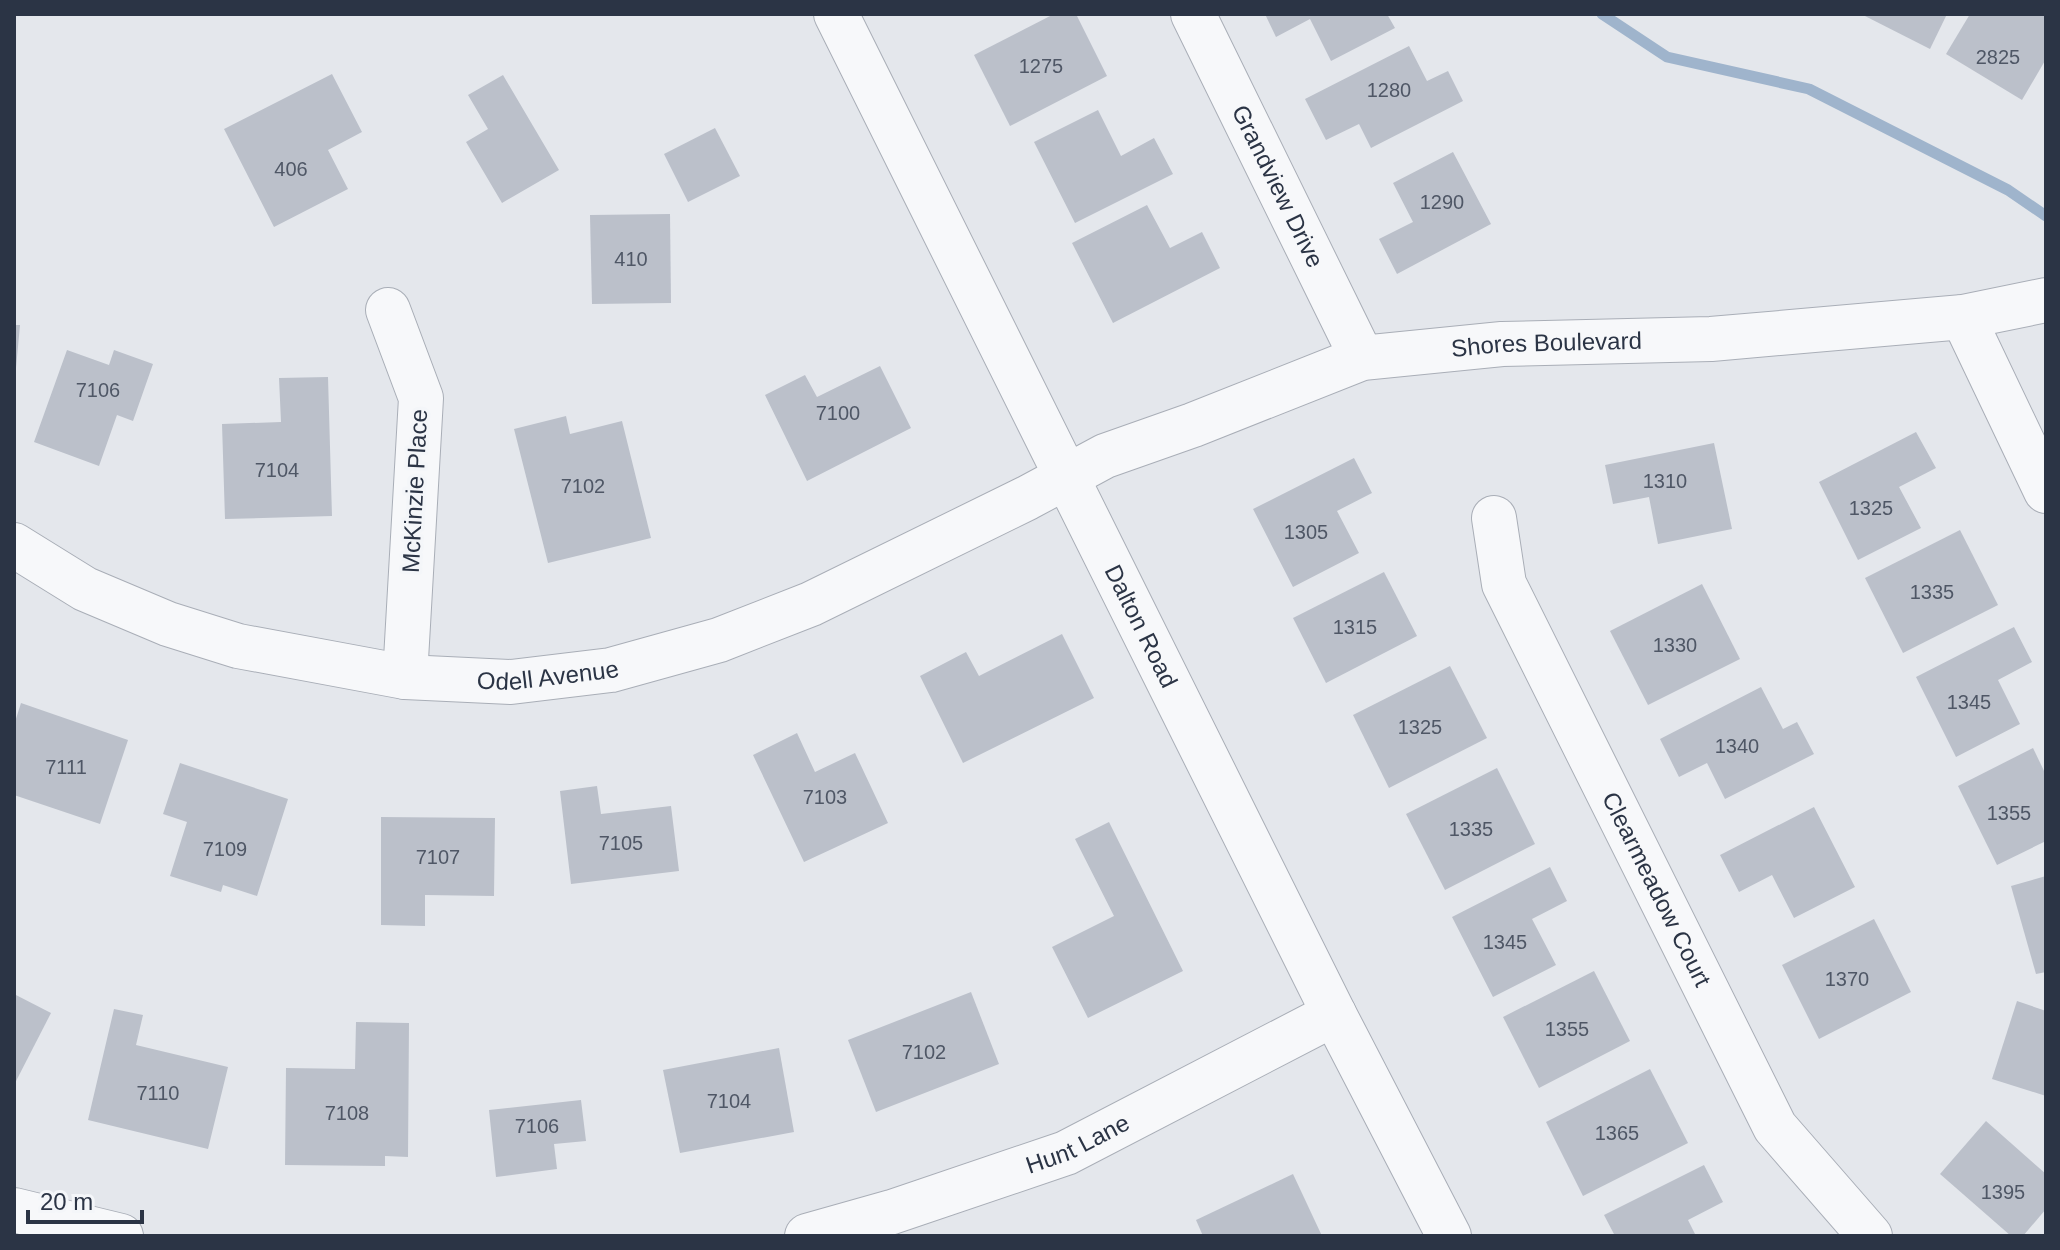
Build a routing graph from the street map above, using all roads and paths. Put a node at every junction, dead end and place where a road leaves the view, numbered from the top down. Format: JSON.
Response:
{"nodes":[{"id":1,"x":836,"y":14,"type":"edge"},
{"id":2,"x":1193,"y":14,"type":"edge"},
{"id":3,"x":2046,"y":300,"type":"edge"},
{"id":4,"x":388,"y":310,"type":"dead end"},
{"id":5,"x":1963,"y":317,"type":"junction"},
{"id":6,"x":1362,"y":358,"type":"junction"},
{"id":7,"x":1067,"y":477,"type":"junction"},
{"id":8,"x":2046,"y":491,"type":"edge"},
{"id":9,"x":1494,"y":518,"type":"dead end"},
{"id":10,"x":14,"y":545,"type":"edge"},
{"id":11,"x":405,"y":677,"type":"junction"},
{"id":12,"x":1334,"y":1014,"type":"junction"},
{"id":13,"x":14,"y":1210,"type":"edge"},
{"id":14,"x":121,"y":1236,"type":"edge"},
{"id":15,"x":807,"y":1236,"type":"edge"},
{"id":16,"x":1449,"y":1236,"type":"edge"},
{"id":17,"x":1870,"y":1236,"type":"edge"}],
"edges":[{"from":1,"to":7,"type":"street","name":"Dalton Road"},
{"from":2,"to":6,"type":"street","name":"Grandview Drive"},
{"from":3,"to":5,"type":"street","name":"Shores Boulevard"},
{"from":4,"to":11,"type":"street","name":"McKinzie Place"},
{"from":5,"to":6,"type":"street","name":"Shores Boulevard"},
{"from":5,"to":8,"type":"street"},
{"from":6,"to":7,"type":"street","name":"Shores Boulevard"},
{"from":7,"to":11,"type":"street","name":"Odell Avenue"},
{"from":7,"to":12,"type":"street","name":"Dalton Road"},
{"from":9,"to":17,"type":"street","name":"Clearmeadow Court"},
{"from":10,"to":11,"type":"street","name":"Odell Avenue"},
{"from":12,"to":15,"type":"street","name":"Hunt Lane"},
{"from":12,"to":16,"type":"street","name":"Dalton Road"},
{"from":13,"to":14,"type":"street"}]}
